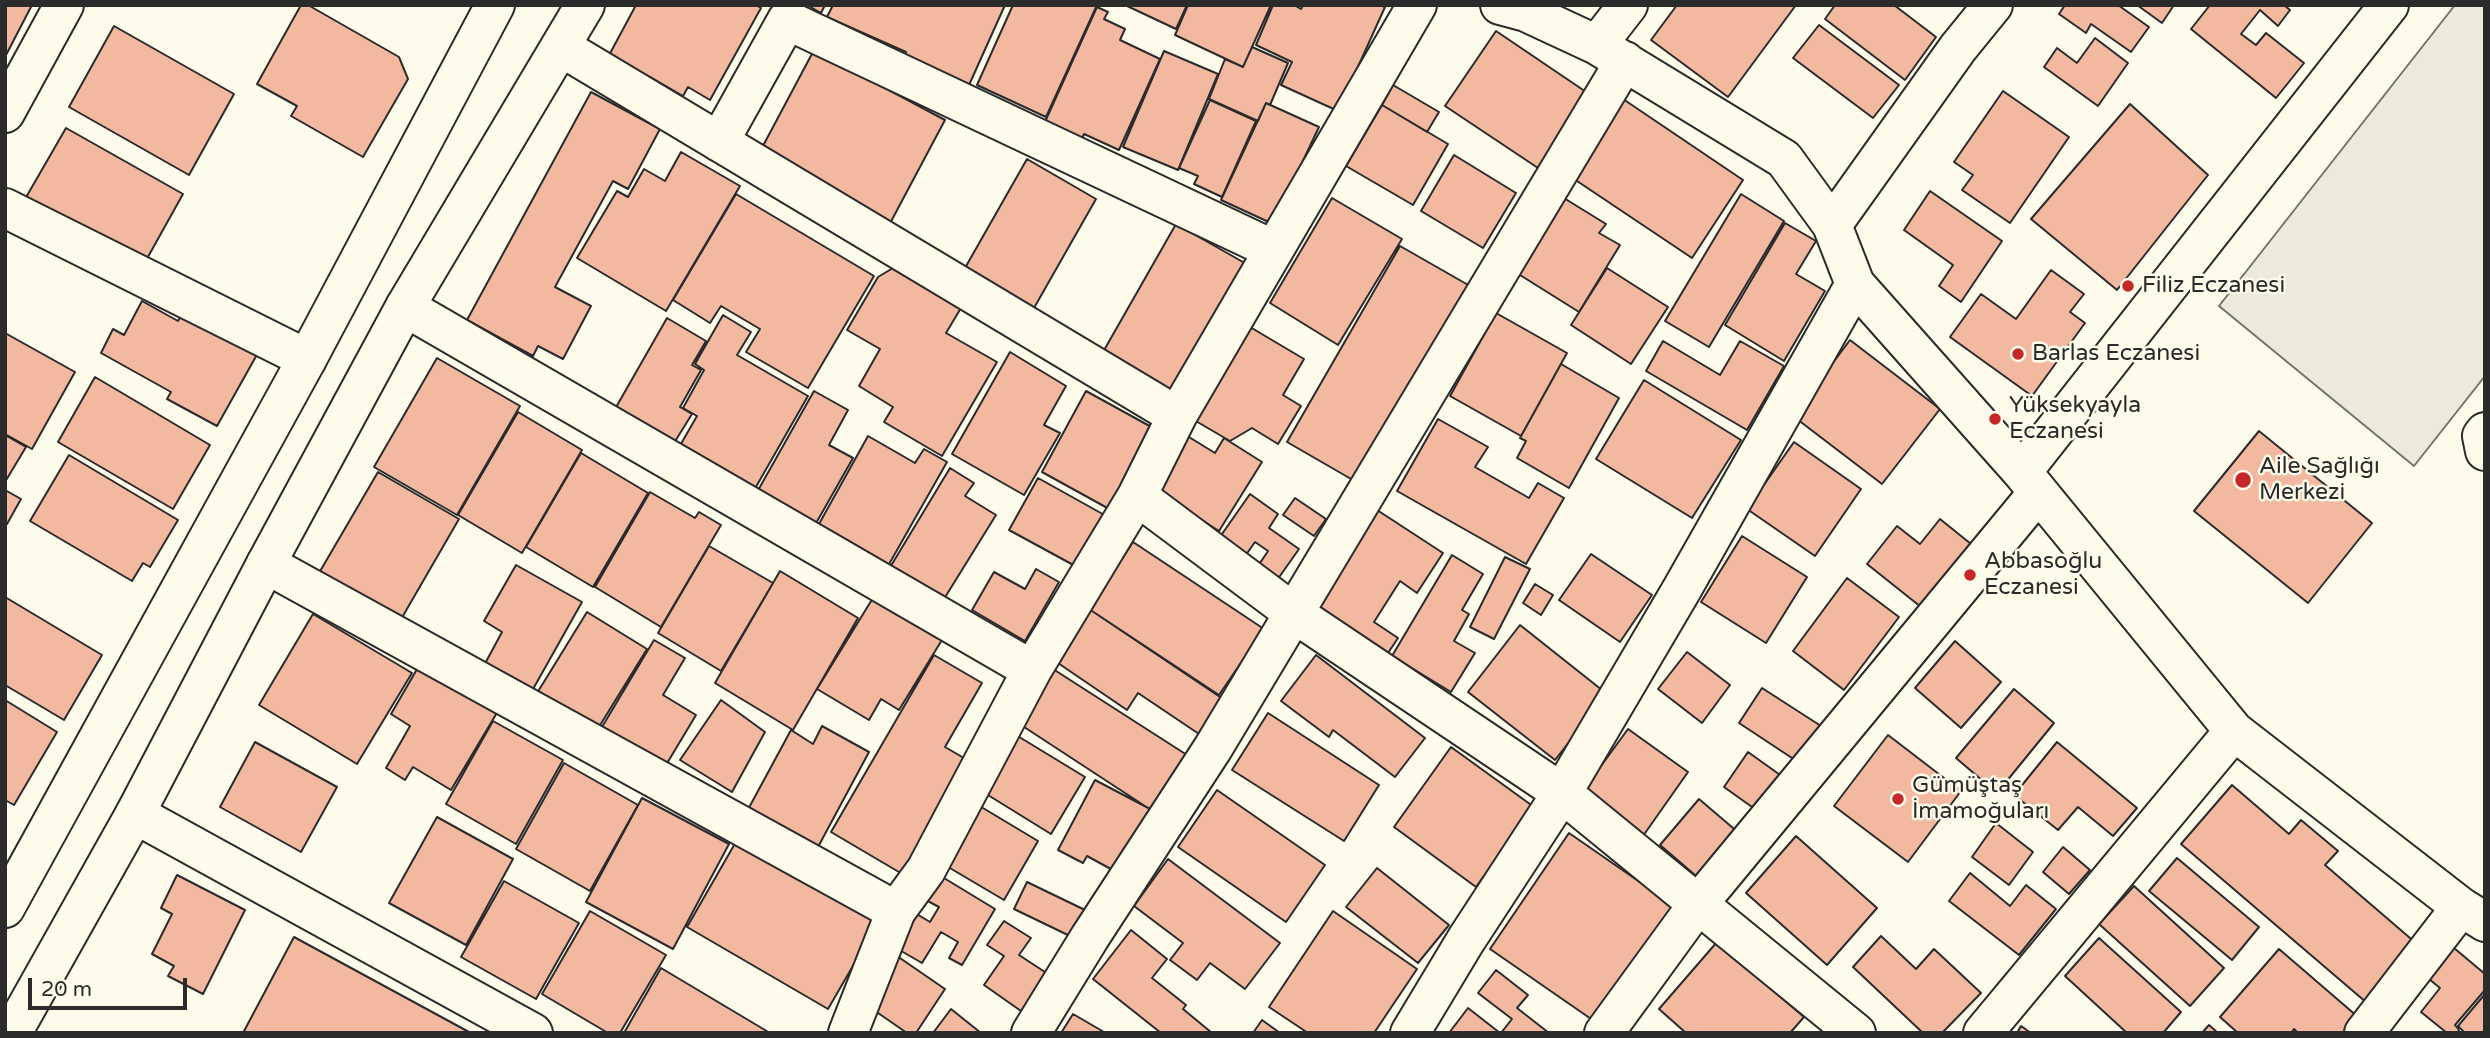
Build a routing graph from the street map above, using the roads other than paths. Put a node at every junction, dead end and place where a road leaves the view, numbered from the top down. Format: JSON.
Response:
{"nodes":[{"id":1,"x":64,"y":5,"type":"edge"},
{"id":2,"x":495,"y":5,"type":"edge"},
{"id":3,"x":585,"y":5,"type":"edge"},
{"id":4,"x":1416,"y":5,"type":"edge"},
{"id":5,"x":1500,"y":5,"type":"edge"},
{"id":6,"x":1628,"y":5,"type":"edge"},
{"id":7,"x":1993,"y":5,"type":"edge"},
{"id":8,"x":2389,"y":5,"type":"edge"},
{"id":9,"x":561,"y":47,"type":"junction"},
{"id":10,"x":1611,"y":53,"type":"junction"},
{"id":11,"x":5,"y":113,"type":"edge"},
{"id":12,"x":719,"y":142,"type":"junction"},
{"id":13,"x":5,"y":208,"type":"edge"},
{"id":14,"x":1832,"y":226,"type":"junction"},
{"id":15,"x":1274,"y":250,"type":"junction"},
{"id":16,"x":1855,"y":284,"type":"junction"},
{"id":17,"x":405,"y":307,"type":"junction"},
{"id":18,"x":307,"y":359,"type":"junction"},
{"id":19,"x":1177,"y":416,"type":"junction"},
{"id":20,"x":2485,"y":432,"type":"edge"},
{"id":21,"x":2485,"y":451,"type":"edge"},
{"id":22,"x":2029,"y":483,"type":"junction"},
{"id":23,"x":1137,"y":496,"type":"junction"},
{"id":24,"x":266,"y":564,"type":"junction"},
{"id":25,"x":1295,"y":614,"type":"junction"},
{"id":26,"x":1032,"y":670,"type":"junction"},
{"id":27,"x":2234,"y":731,"type":"junction"},
{"id":28,"x":1562,"y":793,"type":"junction"},
{"id":29,"x":135,"y":814,"type":"junction"},
{"id":30,"x":1698,"y":904,"type":"junction"},
{"id":31,"x":5,"y":908,"type":"edge"},
{"id":32,"x":896,"y":911,"type":"junction"},
{"id":33,"x":2473,"y":914,"type":"edge"},
{"id":34,"x":849,"y":1032,"type":"edge"},
{"id":35,"x":12,"y":1033,"type":"edge"},
{"id":36,"x":533,"y":1033,"type":"edge"},
{"id":37,"x":1031,"y":1033,"type":"edge"},
{"id":38,"x":1410,"y":1033,"type":"edge"},
{"id":39,"x":1604,"y":1033,"type":"edge"},
{"id":40,"x":1856,"y":1033,"type":"edge"},
{"id":41,"x":1983,"y":1033,"type":"edge"},
{"id":42,"x":2364,"y":1033,"type":"edge"}],
"edges":[{"from":1,"to":11,"type":"street"},
{"from":2,"to":18,"type":"street"},
{"from":3,"to":9,"type":"street"},
{"from":4,"to":15,"type":"street"},
{"from":5,"to":10,"type":"street"},
{"from":6,"to":10,"type":"street"},
{"from":7,"to":14,"type":"street"},
{"from":8,"to":22,"type":"street"},
{"from":9,"to":12,"type":"street"},
{"from":9,"to":17,"type":"street"},
{"from":10,"to":14,"type":"street"},
{"from":10,"to":25,"type":"street"},
{"from":12,"to":15,"type":"street"},
{"from":12,"to":19,"type":"street"},
{"from":13,"to":18,"type":"street"},
{"from":14,"to":16,"type":"street"},
{"from":15,"to":19,"type":"street"},
{"from":16,"to":22,"type":"street"},
{"from":16,"to":28,"type":"street"},
{"from":17,"to":24,"type":"street"},
{"from":17,"to":26,"type":"street"},
{"from":18,"to":31,"type":"street"},
{"from":19,"to":23,"type":"street"},
{"from":20,"to":21,"type":"street"},
{"from":22,"to":27,"type":"street"},
{"from":22,"to":30,"type":"street"},
{"from":23,"to":25,"type":"street"},
{"from":23,"to":26,"type":"street"},
{"from":24,"to":29,"type":"street"},
{"from":24,"to":32,"type":"street"},
{"from":25,"to":28,"type":"street"},
{"from":25,"to":37,"type":"street"},
{"from":26,"to":32,"type":"street"},
{"from":27,"to":33,"type":"street"},
{"from":27,"to":41,"type":"street"},
{"from":28,"to":30,"type":"street"},
{"from":28,"to":38,"type":"street"},
{"from":29,"to":35,"type":"street"},
{"from":29,"to":36,"type":"street"},
{"from":30,"to":39,"type":"street"},
{"from":30,"to":40,"type":"street"},
{"from":32,"to":34,"type":"street"},
{"from":33,"to":42,"type":"street"}]}
